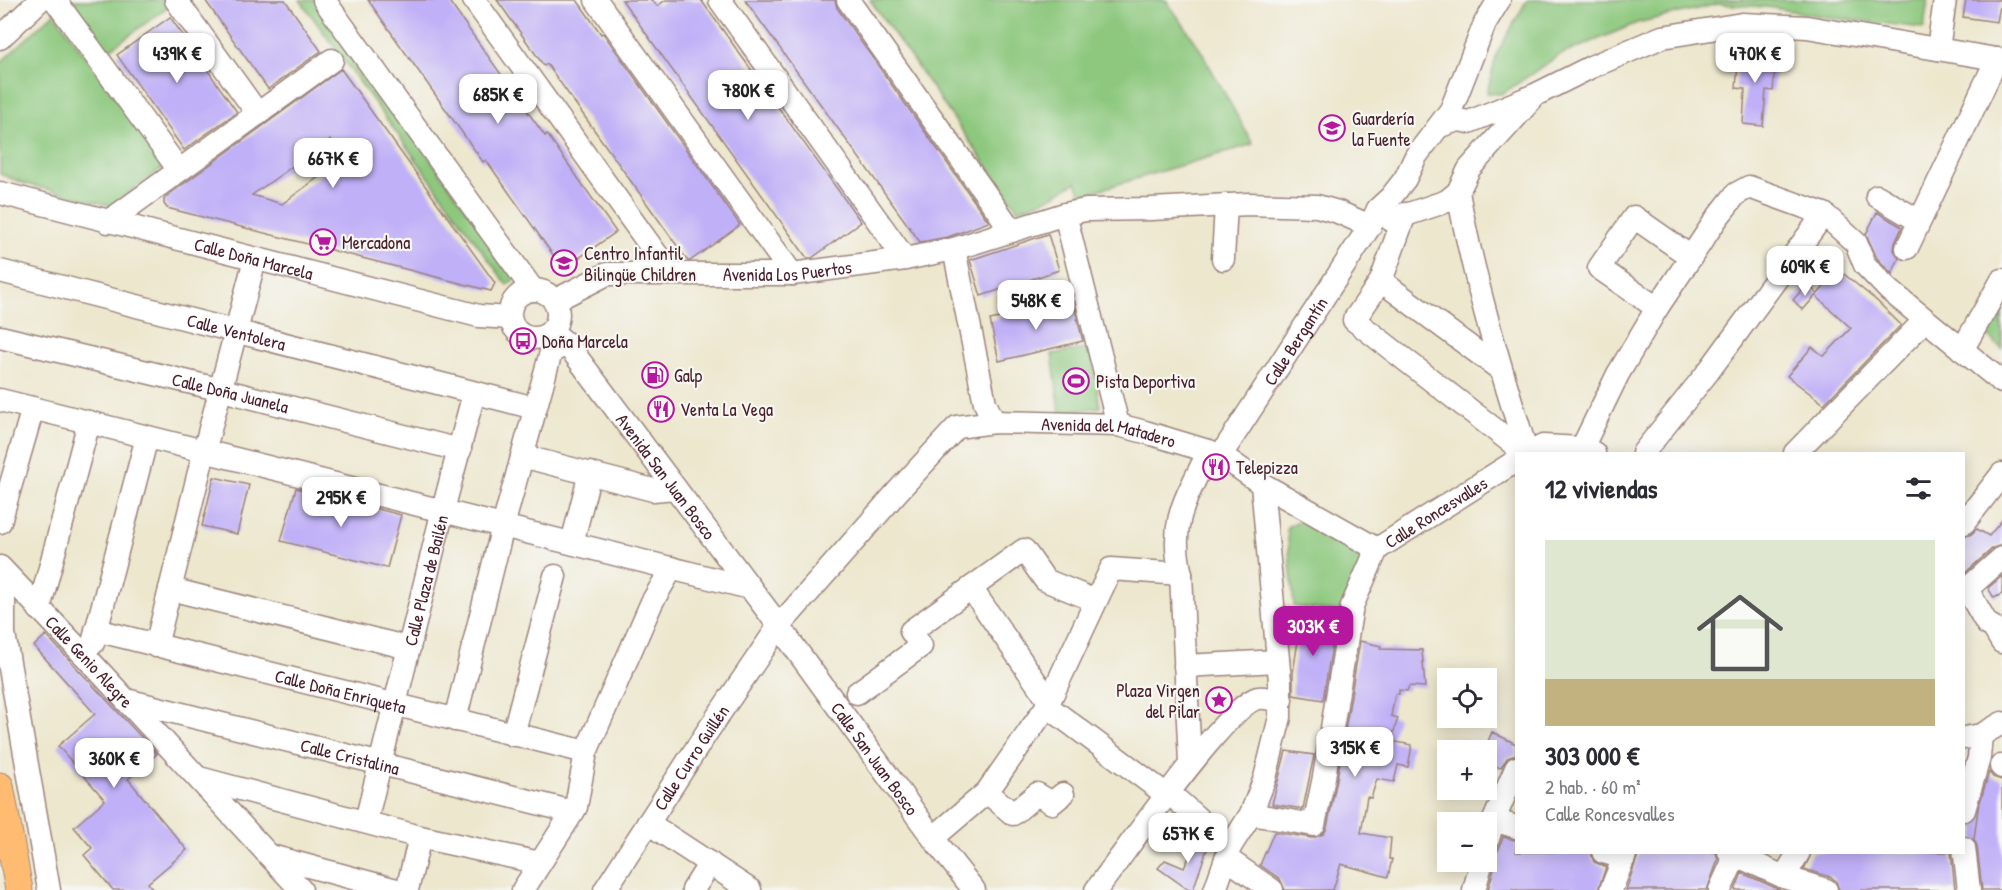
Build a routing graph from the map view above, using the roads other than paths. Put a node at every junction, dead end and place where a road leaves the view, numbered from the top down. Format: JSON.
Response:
{"nodes":[{"id":1,"x":40,"y":0,"type":"edge"},
{"id":2,"x":55,"y":0,"type":"edge"},
{"id":3,"x":177,"y":0,"type":"edge"},
{"id":4,"x":324,"y":0,"type":"edge"},
{"id":5,"x":474,"y":0,"type":"edge"},
{"id":6,"x":596,"y":0,"type":"edge"},
{"id":7,"x":720,"y":0,"type":"edge"},
{"id":8,"x":848,"y":0,"type":"edge"},
{"id":9,"x":1499,"y":0,"type":"edge"},
{"id":10,"x":1945,"y":0,"type":"edge"},
{"id":11,"x":0,"y":38,"type":"edge"},
{"id":12,"x":1938,"y":49,"type":"junction"},
{"id":13,"x":332,"y":60,"type":"dead end"},
{"id":14,"x":2000,"y":60,"type":"edge"},
{"id":15,"x":1470,"y":64,"type":"junction"},
{"id":16,"x":1535,"y":95,"type":"junction"},
{"id":17,"x":258,"y":114,"type":"junction"},
{"id":18,"x":1475,"y":119,"type":"junction"},
{"id":19,"x":1440,"y":126,"type":"junction"},
{"id":20,"x":1470,"y":169,"type":"junction"},
{"id":21,"x":179,"y":170,"type":"junction"},
{"id":22,"x":1405,"y":179,"type":"junction"},
{"id":23,"x":1458,"y":192,"type":"junction"},
{"id":24,"x":0,"y":193,"type":"edge"},
{"id":25,"x":1877,"y":196,"type":"dead end"},
{"id":26,"x":1226,"y":205,"type":"junction"},
{"id":27,"x":1421,"y":210,"type":"junction"},
{"id":28,"x":1065,"y":214,"type":"junction"},
{"id":29,"x":1824,"y":214,"type":"junction"},
{"id":30,"x":1919,"y":221,"type":"junction"},
{"id":31,"x":108,"y":222,"type":"junction"},
{"id":32,"x":1370,"y":226,"type":"junction"},
{"id":33,"x":1012,"y":231,"type":"junction"},
{"id":34,"x":1465,"y":233,"type":"junction"},
{"id":35,"x":1907,"y":248,"type":"dead end"},
{"id":36,"x":954,"y":249,"type":"junction"},
{"id":37,"x":1691,"y":257,"type":"junction"},
{"id":38,"x":255,"y":259,"type":"junction"},
{"id":39,"x":905,"y":259,"type":"junction"},
{"id":40,"x":1223,"y":259,"type":"dead end"},
{"id":41,"x":0,"y":271,"type":"edge"},
{"id":42,"x":670,"y":273,"type":"junction"},
{"id":43,"x":792,"y":274,"type":"junction"},
{"id":44,"x":2002,"y":280,"type":"edge"},
{"id":45,"x":1381,"y":281,"type":"junction"},
{"id":46,"x":533,"y":290,"type":"junction"},
{"id":47,"x":554,"y":300,"type":"junction"},
{"id":48,"x":1657,"y":308,"type":"junction"},
{"id":49,"x":510,"y":318,"type":"junction"},
{"id":50,"x":1925,"y":320,"type":"junction"},
{"id":51,"x":237,"y":332,"type":"junction"},
{"id":52,"x":0,"y":337,"type":"edge"},
{"id":53,"x":559,"y":337,"type":"junction"},
{"id":54,"x":1962,"y":350,"type":"junction"},
{"id":55,"x":1501,"y":370,"type":"junction"},
{"id":56,"x":2002,"y":382,"type":"edge"},
{"id":57,"x":222,"y":390,"type":"junction"},
{"id":58,"x":474,"y":393,"type":"junction"},
{"id":59,"x":0,"y":400,"type":"edge"},
{"id":60,"x":33,"y":408,"type":"junction"},
{"id":61,"x":536,"y":408,"type":"junction"},
{"id":62,"x":89,"y":422,"type":"junction"},
{"id":63,"x":994,"y":422,"type":"junction"},
{"id":64,"x":1118,"y":425,"type":"junction"},
{"id":65,"x":147,"y":437,"type":"junction"},
{"id":66,"x":460,"y":450,"type":"junction"},
{"id":67,"x":1588,"y":451,"type":"edge"},
{"id":68,"x":204,"y":452,"type":"junction"},
{"id":69,"x":1526,"y":452,"type":"edge"},
{"id":70,"x":1527,"y":452,"type":"edge"},
{"id":71,"x":1529,"y":452,"type":"edge"},
{"id":72,"x":1645,"y":452,"type":"edge"},
{"id":73,"x":1796,"y":452,"type":"edge"},
{"id":74,"x":1215,"y":453,"type":"junction"},
{"id":75,"x":522,"y":456,"type":"junction"},
{"id":76,"x":1515,"y":462,"type":"edge"},
{"id":77,"x":590,"y":473,"type":"junction"},
{"id":78,"x":2002,"y":474,"type":"edge"},
{"id":79,"x":1262,"y":484,"type":"junction"},
{"id":80,"x":675,"y":488,"type":"junction"},
{"id":81,"x":442,"y":510,"type":"junction"},
{"id":82,"x":0,"y":522,"type":"edge"},
{"id":83,"x":1965,"y":522,"type":"edge"},
{"id":84,"x":503,"y":526,"type":"junction"},
{"id":85,"x":572,"y":543,"type":"junction"},
{"id":86,"x":720,"y":547,"type":"junction"},
{"id":87,"x":1377,"y":549,"type":"junction"},
{"id":88,"x":2002,"y":558,"type":"edge"},
{"id":89,"x":0,"y":567,"type":"edge"},
{"id":90,"x":677,"y":569,"type":"junction"},
{"id":91,"x":1181,"y":574,"type":"junction"},
{"id":92,"x":555,"y":576,"type":"dead end"},
{"id":93,"x":0,"y":580,"type":"edge"},
{"id":94,"x":750,"y":588,"type":"junction"},
{"id":95,"x":971,"y":588,"type":"junction"},
{"id":96,"x":170,"y":589,"type":"junction"},
{"id":97,"x":1084,"y":596,"type":"dead end"},
{"id":98,"x":39,"y":609,"type":"junction"},
{"id":99,"x":779,"y":626,"type":"junction"},
{"id":100,"x":96,"y":630,"type":"junction"},
{"id":101,"x":2002,"y":642,"type":"edge"},
{"id":102,"x":156,"y":646,"type":"junction"},
{"id":103,"x":409,"y":648,"type":"junction"},
{"id":104,"x":88,"y":659,"type":"junction"},
{"id":105,"x":1278,"y":661,"type":"junction"},
{"id":106,"x":1185,"y":666,"type":"junction"},
{"id":107,"x":857,"y":693,"type":"dead end"},
{"id":108,"x":126,"y":700,"type":"junction"},
{"id":109,"x":1281,"y":700,"type":"junction"},
{"id":110,"x":394,"y":704,"type":"junction"},
{"id":111,"x":1048,"y":704,"type":"junction"},
{"id":112,"x":455,"y":720,"type":"junction"},
{"id":113,"x":2002,"y":723,"type":"edge"},
{"id":114,"x":513,"y":735,"type":"junction"},
{"id":115,"x":1972,"y":737,"type":"edge"},
{"id":116,"x":586,"y":752,"type":"junction"},
{"id":117,"x":1190,"y":763,"type":"junction"},
{"id":118,"x":1992,"y":763,"type":"edge"},
{"id":119,"x":381,"y":764,"type":"junction"},
{"id":120,"x":1515,"y":770,"type":"edge"},
{"id":121,"x":199,"y":778,"type":"junction"},
{"id":122,"x":0,"y":786,"type":"edge"},
{"id":123,"x":987,"y":792,"type":"junction"},
{"id":124,"x":1063,"y":794,"type":"dead end"},
{"id":125,"x":1168,"y":796,"type":"junction"},
{"id":126,"x":1965,"y":808,"type":"edge"},
{"id":127,"x":573,"y":812,"type":"junction"},
{"id":128,"x":1497,"y":813,"type":"edge"},
{"id":129,"x":1251,"y":814,"type":"junction"},
{"id":130,"x":366,"y":821,"type":"junction"},
{"id":131,"x":1497,"y":821,"type":"edge"},
{"id":132,"x":648,"y":823,"type":"junction"},
{"id":133,"x":1515,"y":827,"type":"edge"},
{"id":134,"x":420,"y":837,"type":"junction"},
{"id":135,"x":933,"y":838,"type":"junction"},
{"id":136,"x":1228,"y":852,"type":"junction"},
{"id":137,"x":1617,"y":854,"type":"edge"},
{"id":138,"x":1734,"y":854,"type":"edge"},
{"id":139,"x":1736,"y":854,"type":"edge"},
{"id":140,"x":1797,"y":854,"type":"edge"},
{"id":141,"x":1965,"y":854,"type":"edge"},
{"id":142,"x":271,"y":856,"type":"junction"},
{"id":143,"x":540,"y":863,"type":"junction"},
{"id":144,"x":710,"y":863,"type":"junction"},
{"id":145,"x":1479,"y":872,"type":"edge"},
{"id":146,"x":1784,"y":877,"type":"junction"},
{"id":147,"x":19,"y":890,"type":"edge"},
{"id":148,"x":49,"y":890,"type":"edge"},
{"id":149,"x":301,"y":890,"type":"edge"},
{"id":150,"x":397,"y":890,"type":"edge"},
{"id":151,"x":407,"y":890,"type":"edge"},
{"id":152,"x":523,"y":890,"type":"edge"},
{"id":153,"x":605,"y":890,"type":"edge"},
{"id":154,"x":693,"y":890,"type":"edge"},
{"id":155,"x":750,"y":890,"type":"edge"},
{"id":156,"x":974,"y":890,"type":"edge"},
{"id":157,"x":1096,"y":890,"type":"edge"},
{"id":158,"x":1215,"y":890,"type":"edge"},
{"id":159,"x":1272,"y":890,"type":"edge"},
{"id":160,"x":1474,"y":890,"type":"edge"},
{"id":161,"x":1611,"y":890,"type":"edge"},
{"id":162,"x":1720,"y":890,"type":"edge"},
{"id":163,"x":1826,"y":890,"type":"edge"},
{"id":164,"x":1969,"y":890,"type":"edge"}],
"edges":[{"from":1,"to":11,"type":"street"},
{"from":2,"to":21,"type":"street"},
{"from":3,"to":17,"type":"street"},
{"from":4,"to":46,"type":"street"},
{"from":5,"to":42,"type":"street"},
{"from":6,"to":43,"type":"street"},
{"from":7,"to":39,"type":"street"},
{"from":8,"to":33,"type":"street"},
{"from":9,"to":15,"type":"street","name":"Calle Bergantín"},
{"from":10,"to":12,"type":"street"},
{"from":12,"to":14,"type":"street"},
{"from":12,"to":16,"type":"street"},
{"from":13,"to":17,"type":"street"},
{"from":14,"to":30,"type":"street"},
{"from":15,"to":18,"type":"street"},
{"from":15,"to":19,"type":"street","name":"Calle Bergantín"},
{"from":16,"to":18,"type":"street"},
{"from":16,"to":20,"type":"street"},
{"from":17,"to":21,"type":"street"},
{"from":18,"to":19,"type":"street"},
{"from":18,"to":20,"type":"street"},
{"from":19,"to":22,"type":"street","name":"Calle Bergantín"},
{"from":20,"to":23,"type":"street"},
{"from":21,"to":31,"type":"street"},
{"from":22,"to":27,"type":"street"},
{"from":22,"to":32,"type":"street","name":"Calle Bergantín"},
{"from":23,"to":27,"type":"street"},
{"from":23,"to":34,"type":"street"},
{"from":24,"to":31,"type":"street","name":"Calle Doña Marcela"},
{"from":25,"to":30,"type":"street"},
{"from":26,"to":28,"type":"street","name":"Avenida Los Puertos"},
{"from":26,"to":32,"type":"street","name":"Avenida Los Puertos"},
{"from":26,"to":40,"type":"street"},
{"from":27,"to":32,"type":"street"},
{"from":27,"to":34,"type":"street"},
{"from":27,"to":45,"type":"street"},
{"from":28,"to":33,"type":"street","name":"Avenida Los Puertos"},
{"from":28,"to":64,"type":"street"},
{"from":29,"to":37,"type":"street"},
{"from":29,"to":50,"type":"street"},
{"from":29,"to":72,"type":"street"},
{"from":30,"to":35,"type":"street"},
{"from":31,"to":38,"type":"street","name":"Calle Doña Marcela"},
{"from":32,"to":74,"type":"street","name":"Calle Bergantín"},
{"from":33,"to":36,"type":"street","name":"Avenida Los Puertos"},
{"from":34,"to":55,"type":"street"},
{"from":36,"to":39,"type":"street","name":"Avenida Los Puertos"},
{"from":36,"to":63,"type":"street"},
{"from":37,"to":48,"type":"street"},
{"from":37,"to":48,"type":"street"},
{"from":38,"to":49,"type":"street","name":"Calle Doña Marcela"},
{"from":38,"to":51,"type":"street"},
{"from":39,"to":43,"type":"street","name":"Avenida Los Puertos"},
{"from":41,"to":51,"type":"street","name":"Calle Ventolera"},
{"from":42,"to":43,"type":"street","name":"Avenida Los Puertos"},
{"from":42,"to":47,"type":"street","name":"Avenida Los Puertos"},
{"from":44,"to":54,"type":"street"},
{"from":45,"to":55,"type":"street"},
{"from":45,"to":69,"type":"street"},
{"from":46,"to":47,"type":"street"},
{"from":46,"to":49,"type":"street"},
{"from":47,"to":53,"type":"street"},
{"from":48,"to":67,"type":"street"},
{"from":49,"to":53,"type":"street"},
{"from":50,"to":54,"type":"street"},
{"from":50,"to":73,"type":"street"},
{"from":51,"to":57,"type":"street"},
{"from":51,"to":58,"type":"street","name":"Calle Ventolera"},
{"from":52,"to":57,"type":"street","name":"Calle Doña Juanela"},
{"from":53,"to":61,"type":"street"},
{"from":53,"to":80,"type":"street","name":"Avenida San Juan Bosco"},
{"from":54,"to":56,"type":"street"},
{"from":55,"to":70,"type":"street"},
{"from":57,"to":66,"type":"street","name":"Calle Doña Juanela"},
{"from":57,"to":68,"type":"street"},
{"from":58,"to":61,"type":"street","name":"Calle Ventolera"},
{"from":58,"to":66,"type":"street"},
{"from":59,"to":60,"type":"street","name":"Calle Plaza de Bailén"},
{"from":60,"to":62,"type":"street","name":"Calle Plaza de Bailén"},
{"from":60,"to":82,"type":"street"},
{"from":61,"to":75,"type":"street"},
{"from":62,"to":65,"type":"street","name":"Calle Plaza de Bailén"},
{"from":62,"to":98,"type":"street"},
{"from":63,"to":64,"type":"street","name":"Avenida del Matadero"},
{"from":63,"to":99,"type":"street","name":"Avenida del Matadero"},
{"from":64,"to":74,"type":"street","name":"Avenida del Matadero"},
{"from":65,"to":68,"type":"street","name":"Calle Plaza de Bailén"},
{"from":65,"to":100,"type":"street"},
{"from":66,"to":81,"type":"street"},
{"from":67,"to":71,"type":"street"},
{"from":68,"to":81,"type":"street","name":"Calle Plaza de Bailén"},
{"from":68,"to":96,"type":"street"},
{"from":74,"to":79,"type":"street","name":"Avenida del Matadero"},
{"from":74,"to":91,"type":"street","name":"Calle Bergantín"},
{"from":75,"to":77,"type":"street"},
{"from":75,"to":84,"type":"street"},
{"from":76,"to":87,"type":"street","name":"Calle Roncesvalles"},
{"from":77,"to":80,"type":"street"},
{"from":77,"to":85,"type":"street"},
{"from":78,"to":83,"type":"street"},
{"from":79,"to":87,"type":"street","name":"Avenida del Matadero"},
{"from":79,"to":105,"type":"street"},
{"from":80,"to":86,"type":"street","name":"Avenida San Juan Bosco"},
{"from":81,"to":84,"type":"street"},
{"from":81,"to":103,"type":"street","name":"Calle Plaza de Bailén"},
{"from":84,"to":85,"type":"street"},
{"from":84,"to":112,"type":"street"},
{"from":85,"to":90,"type":"street"},
{"from":86,"to":90,"type":"street"},
{"from":86,"to":94,"type":"street","name":"Avenida San Juan Bosco"},
{"from":87,"to":129,"type":"street","name":"Calle Roncesvalles"},
{"from":88,"to":101,"type":"street"},
{"from":89,"to":98,"type":"street","name":"Calle Genio Alegre"},
{"from":90,"to":94,"type":"street"},
{"from":90,"to":116,"type":"street"},
{"from":91,"to":106,"type":"street","name":"Calle Bergantín"},
{"from":91,"to":111,"type":"street"},
{"from":92,"to":114,"type":"street"},
{"from":93,"to":148,"type":"street"},
{"from":94,"to":99,"type":"street","name":"Avenida San Juan Bosco"},
{"from":95,"to":97,"type":"street"},
{"from":95,"to":107,"type":"street"},
{"from":95,"to":111,"type":"street"},
{"from":96,"to":102,"type":"street"},
{"from":96,"to":103,"type":"street","name":"Calle Plaza de Bailén"},
{"from":98,"to":104,"type":"street","name":"Calle Genio Alegre"},
{"from":99,"to":132,"type":"street","name":"Calle Curro Guillén"},
{"from":99,"to":135,"type":"street","name":"Calle San Juan Bosco"},
{"from":100,"to":102,"type":"street","name":"Calle Doña Enriqueta"},
{"from":100,"to":104,"type":"street"},
{"from":102,"to":110,"type":"street","name":"Calle Doña Enriqueta"},
{"from":103,"to":110,"type":"street"},
{"from":104,"to":108,"type":"street","name":"Calle Genio Alegre"},
{"from":105,"to":106,"type":"street"},
{"from":105,"to":109,"type":"street"},
{"from":106,"to":117,"type":"street","name":"Calle Bergantín"},
{"from":108,"to":119,"type":"street","name":"Calle Cristalina"},
{"from":108,"to":121,"type":"street","name":"Calle Genio Alegre"},
{"from":109,"to":117,"type":"street"},
{"from":109,"to":129,"type":"street"},
{"from":110,"to":112,"type":"street","name":"Calle Doña Enriqueta"},
{"from":110,"to":119,"type":"street"},
{"from":111,"to":123,"type":"street"},
{"from":111,"to":125,"type":"street"},
{"from":112,"to":114,"type":"street","name":"Calle Doña Enriqueta"},
{"from":113,"to":115,"type":"street"},
{"from":114,"to":116,"type":"street","name":"Calle Doña Enriqueta"},
{"from":115,"to":118,"type":"street"},
{"from":116,"to":127,"type":"street"},
{"from":117,"to":125,"type":"street"},
{"from":118,"to":126,"type":"street"},
{"from":119,"to":127,"type":"street","name":"Calle Cristalina"},
{"from":119,"to":130,"type":"street"},
{"from":120,"to":128,"type":"street"},
{"from":121,"to":130,"type":"street"},
{"from":121,"to":142,"type":"street","name":"Calle Genio Alegre"},
{"from":122,"to":147,"type":"main road"},
{"from":123,"to":124,"type":"street"},
{"from":123,"to":135,"type":"street"},
{"from":125,"to":136,"type":"street"},
{"from":125,"to":157,"type":"street"},
{"from":127,"to":143,"type":"street"},
{"from":129,"to":136,"type":"street"},
{"from":130,"to":134,"type":"street"},
{"from":131,"to":133,"type":"street"},
{"from":132,"to":144,"type":"street"},
{"from":132,"to":153,"type":"street","name":"Calle Curro Guillén"},
{"from":134,"to":143,"type":"street"},
{"from":134,"to":151,"type":"street"},
{"from":135,"to":156,"type":"street","name":"Calle San Juan Bosco"},
{"from":136,"to":158,"type":"street"},
{"from":136,"to":159,"type":"street"},
{"from":137,"to":161,"type":"street"},
{"from":138,"to":162,"type":"street"},
{"from":139,"to":146,"type":"street"},
{"from":140,"to":146,"type":"street"},
{"from":141,"to":164,"type":"street"},
{"from":142,"to":149,"type":"street","name":"Calle Genio Alegre"},
{"from":142,"to":150,"type":"street"},
{"from":143,"to":152,"type":"street"},
{"from":144,"to":154,"type":"street"},
{"from":144,"to":155,"type":"street"},
{"from":145,"to":160,"type":"street"},
{"from":146,"to":163,"type":"street"}]}
